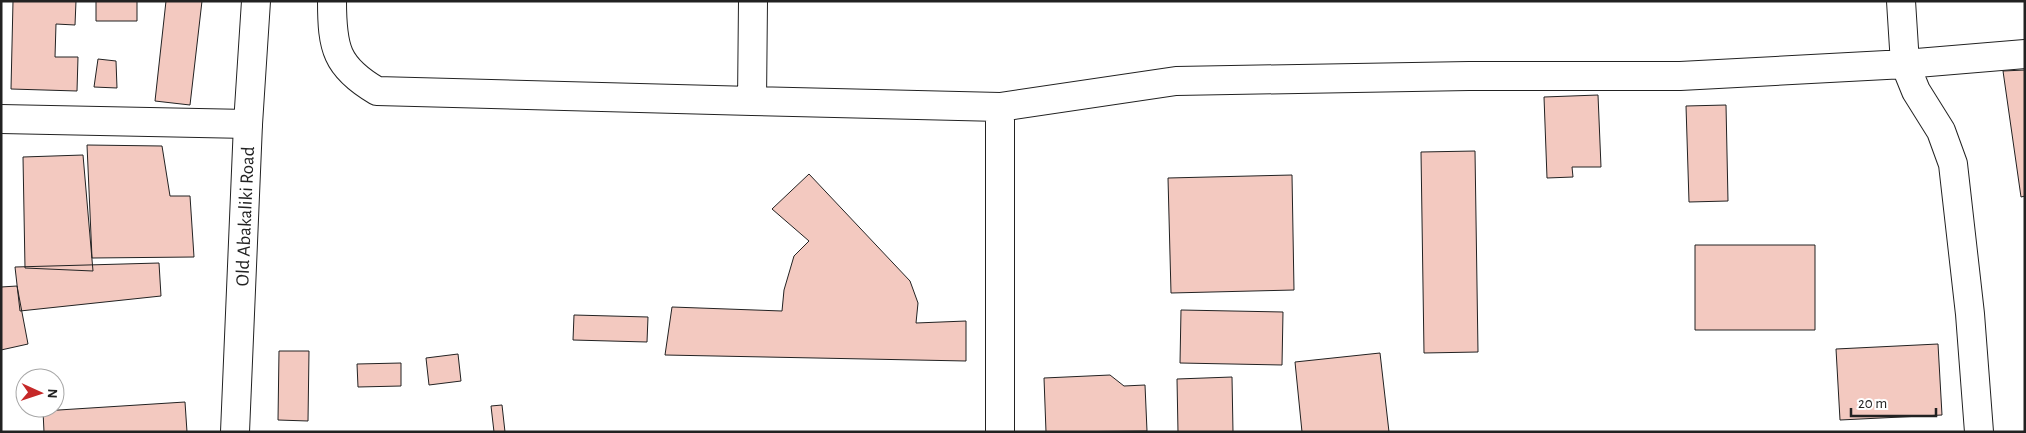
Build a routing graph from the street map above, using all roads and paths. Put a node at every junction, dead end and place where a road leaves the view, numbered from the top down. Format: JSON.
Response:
{"nodes":[{"id":1,"x":256,"y":1,"type":"edge"},
{"id":2,"x":332,"y":1,"type":"edge"},
{"id":3,"x":753,"y":1,"type":"edge"},
{"id":4,"x":1901,"y":1,"type":"edge"},
{"id":5,"x":2025,"y":54,"type":"edge"},
{"id":6,"x":1905,"y":64,"type":"junction"},
{"id":7,"x":752,"y":102,"type":"junction"},
{"id":8,"x":1000,"y":108,"type":"junction"},
{"id":9,"x":1,"y":119,"type":"edge"},
{"id":10,"x":248,"y":124,"type":"junction"},
{"id":11,"x":235,"y":432,"type":"edge"},
{"id":12,"x":1000,"y":432,"type":"edge"},
{"id":13,"x":1979,"y":432,"type":"edge"}],
"edges":[{"from":1,"to":10,"type":"street","name":"Old Abakaliki Road"},
{"from":2,"to":7,"type":"street"},
{"from":3,"to":7,"type":"street"},
{"from":4,"to":6,"type":"street"},
{"from":5,"to":6,"type":"street"},
{"from":6,"to":8,"type":"street"},
{"from":6,"to":13,"type":"street"},
{"from":7,"to":8,"type":"street"},
{"from":8,"to":12,"type":"street"},
{"from":9,"to":10,"type":"street"},
{"from":10,"to":11,"type":"street","name":"Old Abakaliki Road"}]}
